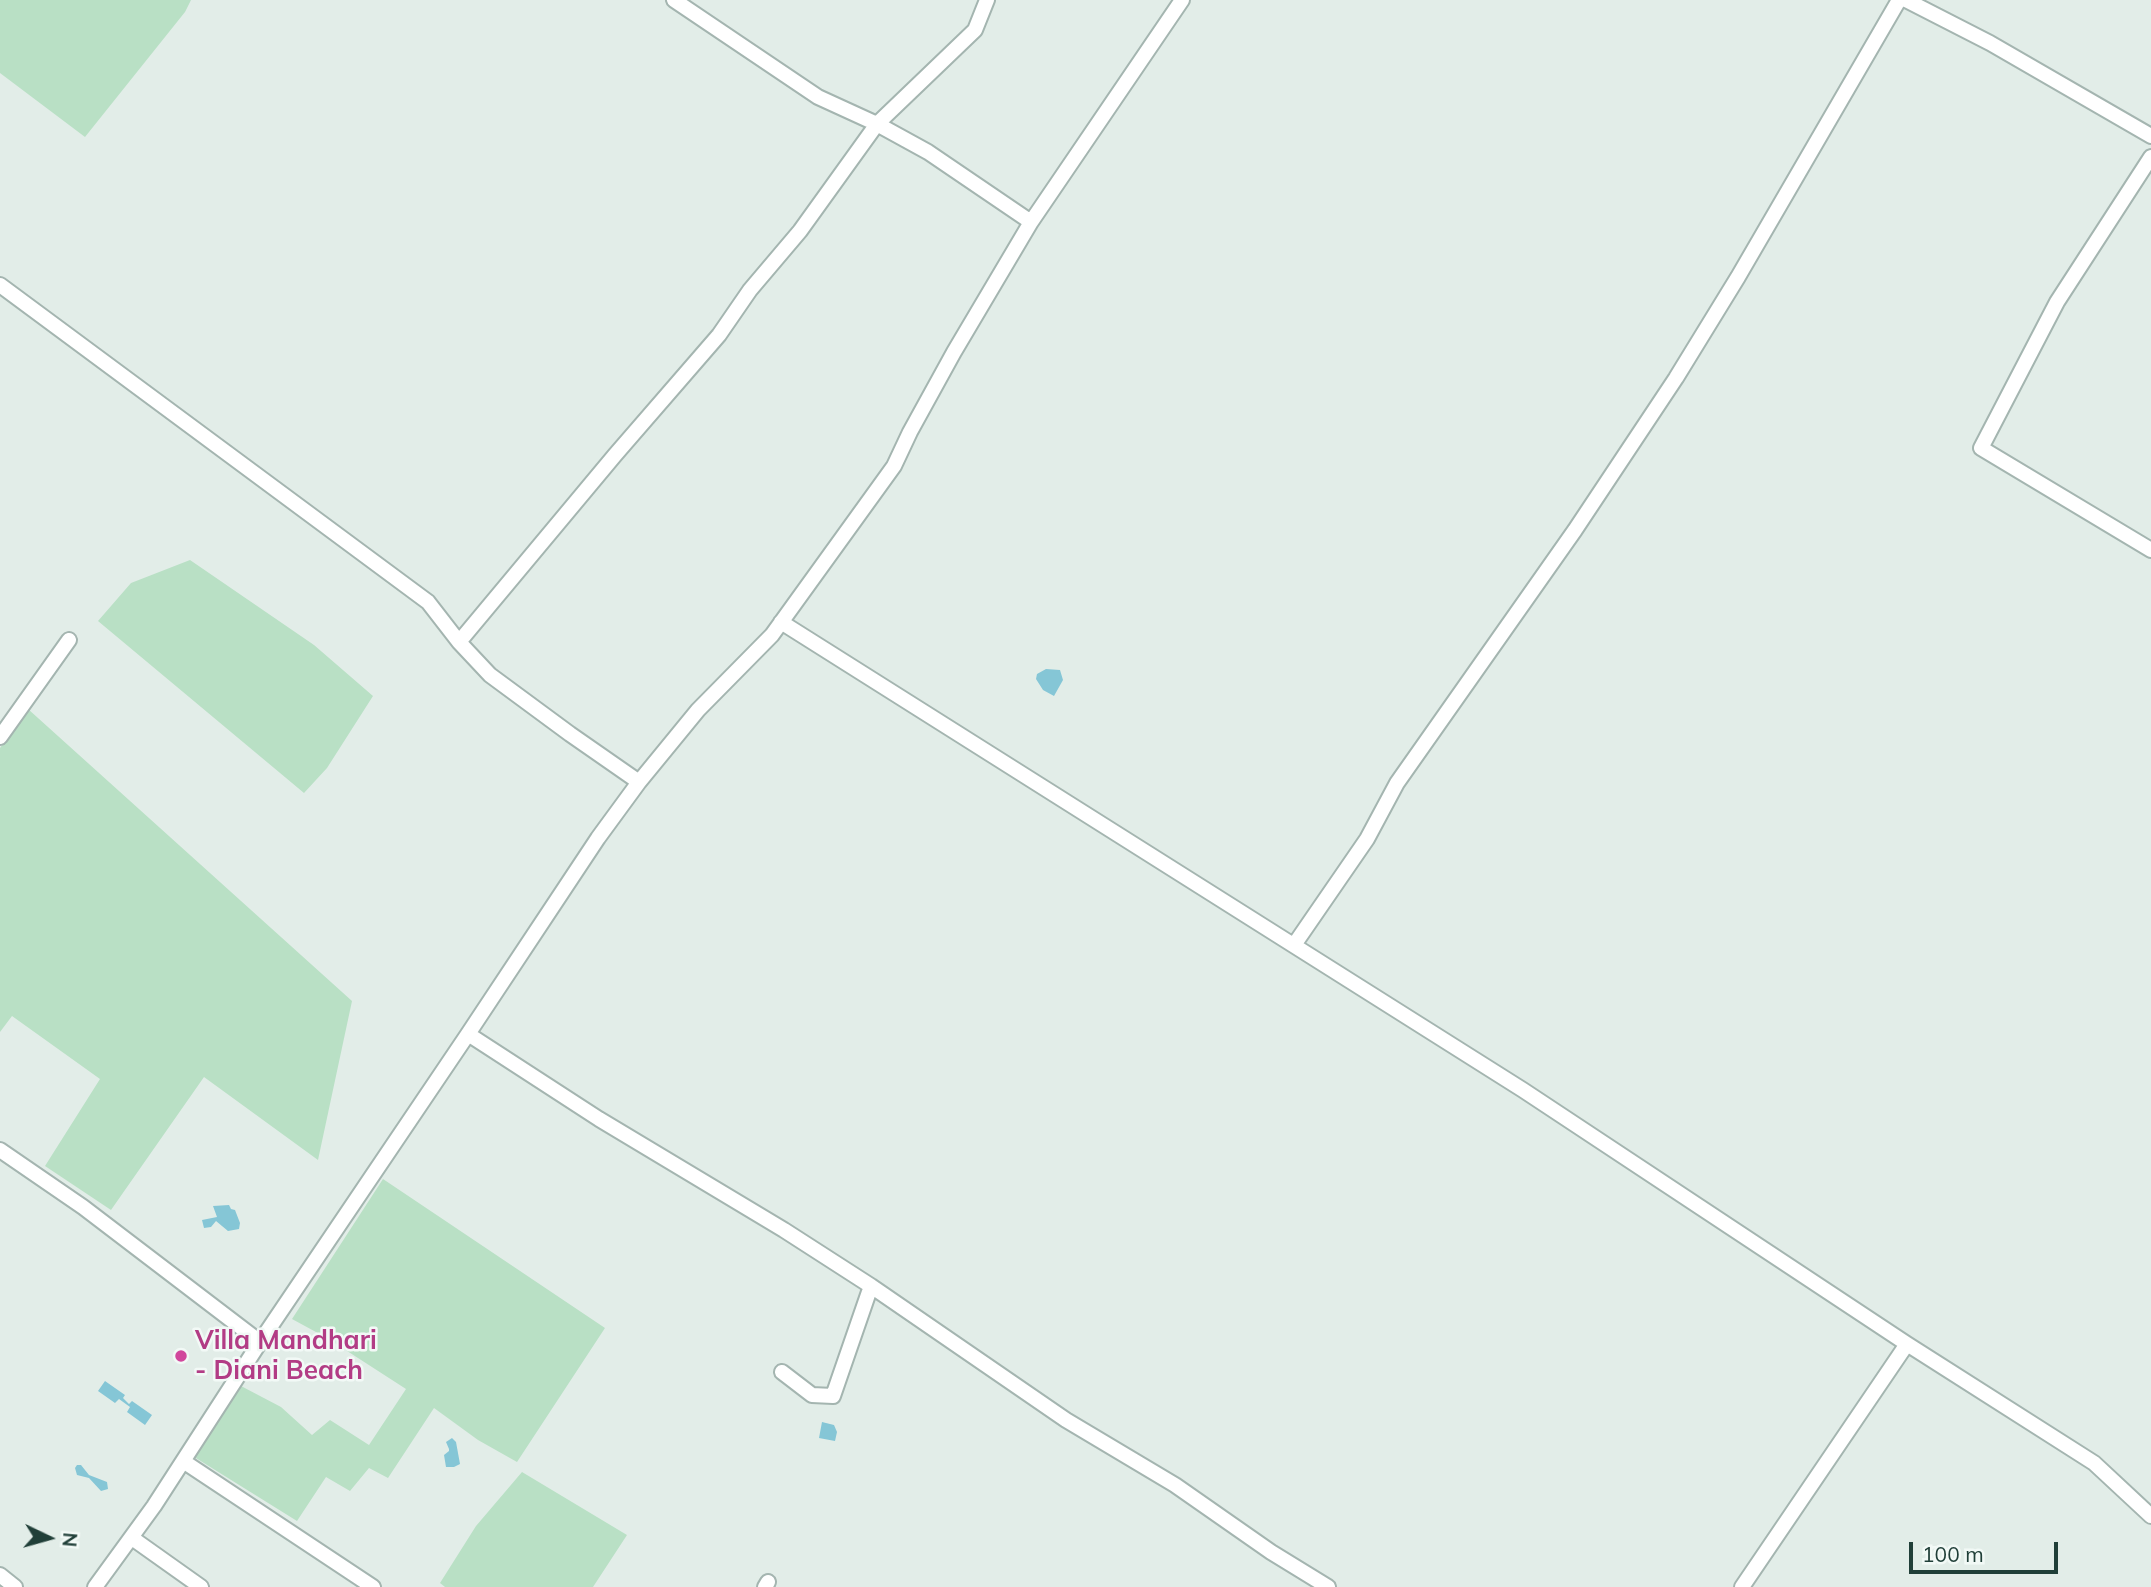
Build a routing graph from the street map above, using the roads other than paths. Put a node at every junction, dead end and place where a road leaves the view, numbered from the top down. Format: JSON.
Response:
{"nodes":[{"id":1,"x":674,"y":0,"type":"edge"},
{"id":2,"x":987,"y":0,"type":"edge"},
{"id":3,"x":1182,"y":0,"type":"edge"},
{"id":4,"x":1899,"y":0,"type":"edge"},
{"id":5,"x":1906,"y":0,"type":"edge"},
{"id":6,"x":877,"y":124,"type":"junction"},
{"id":7,"x":2151,"y":136,"type":"edge"},
{"id":8,"x":2151,"y":157,"type":"edge"},
{"id":9,"x":1031,"y":222,"type":"junction"},
{"id":10,"x":0,"y":285,"type":"edge"},
{"id":11,"x":2151,"y":550,"type":"edge"},
{"id":12,"x":781,"y":622,"type":"junction"},
{"id":13,"x":69,"y":640,"type":"dead end"},
{"id":14,"x":459,"y":642,"type":"junction"},
{"id":15,"x":0,"y":737,"type":"edge"},
{"id":16,"x":639,"y":782,"type":"junction"},
{"id":17,"x":1294,"y":945,"type":"junction"},
{"id":18,"x":468,"y":1034,"type":"junction"},
{"id":19,"x":0,"y":1150,"type":"edge"},
{"id":20,"x":871,"y":1286,"type":"junction"},
{"id":21,"x":260,"y":1342,"type":"junction"},
{"id":22,"x":1907,"y":1344,"type":"junction"},
{"id":23,"x":782,"y":1372,"type":"dead end"},
{"id":24,"x":183,"y":1461,"type":"junction"},
{"id":25,"x":2151,"y":1516,"type":"edge"},
{"id":26,"x":132,"y":1538,"type":"junction"},
{"id":27,"x":0,"y":1575,"type":"edge"},
{"id":28,"x":15,"y":1587,"type":"edge"},
{"id":29,"x":95,"y":1587,"type":"edge"},
{"id":30,"x":201,"y":1587,"type":"edge"},
{"id":31,"x":373,"y":1587,"type":"edge"},
{"id":32,"x":1328,"y":1587,"type":"edge"},
{"id":33,"x":1742,"y":1587,"type":"edge"}],
"edges":[{"from":1,"to":6,"type":"street"},
{"from":2,"to":6,"type":"street"},
{"from":3,"to":9,"type":"street"},
{"from":4,"to":17,"type":"street"},
{"from":5,"to":7,"type":"street"},
{"from":6,"to":9,"type":"street"},
{"from":6,"to":14,"type":"street"},
{"from":8,"to":11,"type":"street"},
{"from":9,"to":12,"type":"street"},
{"from":10,"to":14,"type":"street"},
{"from":12,"to":16,"type":"street"},
{"from":12,"to":17,"type":"street"},
{"from":13,"to":15,"type":"street"},
{"from":14,"to":16,"type":"street"},
{"from":16,"to":18,"type":"street"},
{"from":17,"to":22,"type":"street"},
{"from":18,"to":20,"type":"street"},
{"from":18,"to":21,"type":"street"},
{"from":19,"to":21,"type":"street"},
{"from":20,"to":23,"type":"street"},
{"from":20,"to":32,"type":"street"},
{"from":21,"to":24,"type":"street"},
{"from":22,"to":25,"type":"street"},
{"from":22,"to":33,"type":"street"},
{"from":24,"to":26,"type":"street"},
{"from":24,"to":31,"type":"street"},
{"from":26,"to":29,"type":"street"},
{"from":26,"to":30,"type":"street"},
{"from":27,"to":28,"type":"street"}]}
